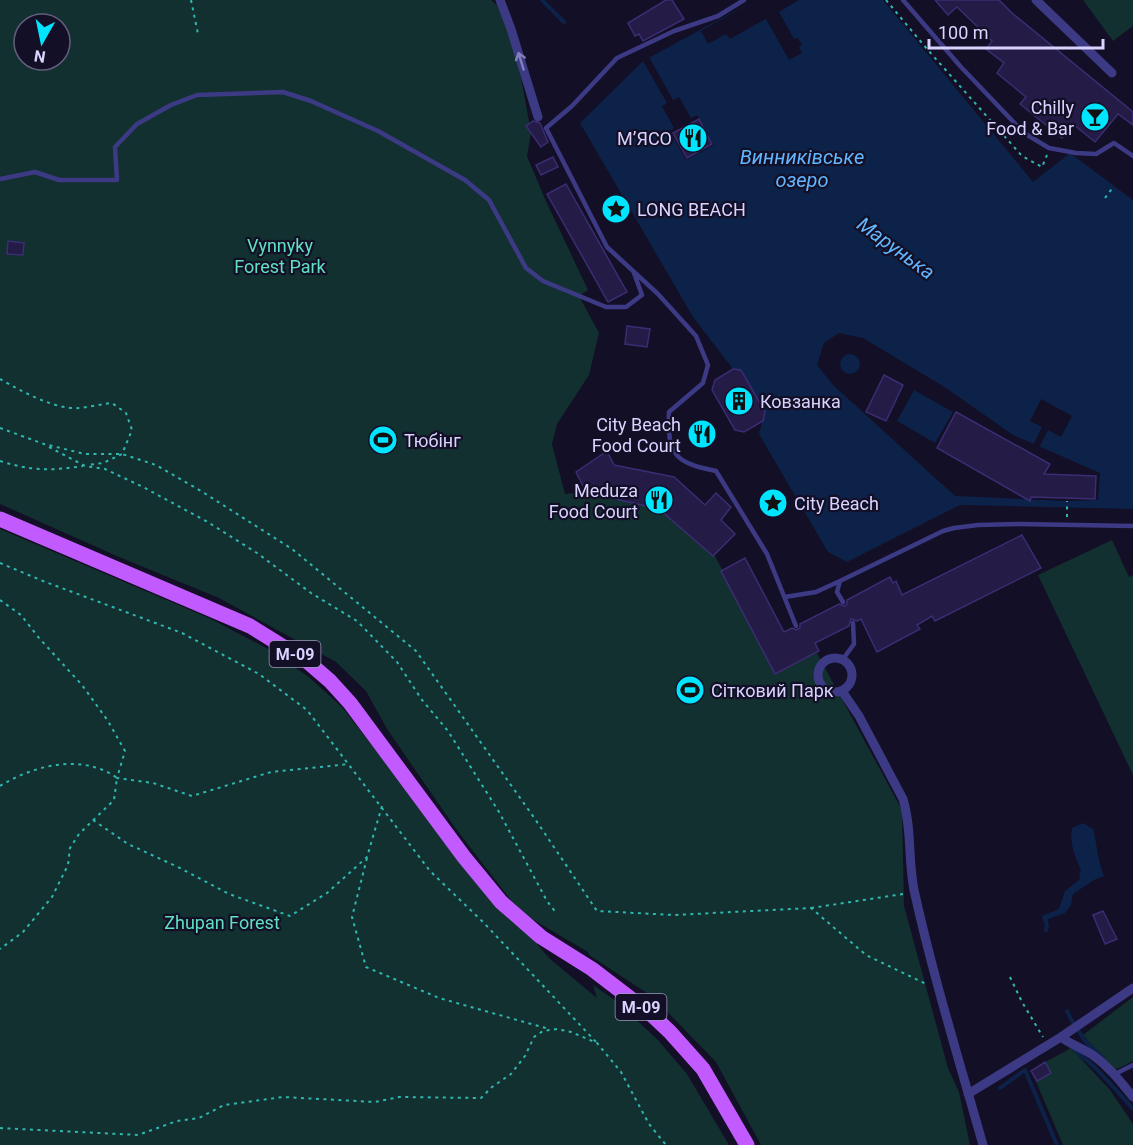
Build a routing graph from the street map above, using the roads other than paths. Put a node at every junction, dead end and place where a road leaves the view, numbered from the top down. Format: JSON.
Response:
{"nodes":[{"id":1,"x":500,"y":0,"type":"edge"},
{"id":2,"x":744,"y":0,"type":"edge"},
{"id":3,"x":903,"y":0,"type":"edge"},
{"id":4,"x":1036,"y":0,"type":"edge"},
{"id":5,"x":1112,"y":73,"type":"dead end"},
{"id":6,"x":538,"y":117,"type":"joint"},
{"id":7,"x":546,"y":128,"type":"junction"},
{"id":8,"x":1133,"y":156,"type":"edge"},
{"id":9,"x":0,"y":179,"type":"edge"},
{"id":10,"x":634,"y":272,"type":"junction"},
{"id":11,"x":0,"y":519,"type":"edge"},
{"id":12,"x":1133,"y":526,"type":"edge"},
{"id":13,"x":840,"y":581,"type":"junction"},
{"id":14,"x":785,"y":597,"type":"junction"},
{"id":15,"x":843,"y":602,"type":"dead end"},
{"id":16,"x":853,"y":623,"type":"dead end"},
{"id":17,"x":796,"y":626,"type":"dead end"},
{"id":18,"x":843,"y":659,"type":"junction"},
{"id":19,"x":842,"y":691,"type":"junction"},
{"id":20,"x":1133,"y":988,"type":"edge"},
{"id":21,"x":1061,"y":1036,"type":"junction"},
{"id":22,"x":1133,"y":1065,"type":"edge"},
{"id":23,"x":1115,"y":1074,"type":"junction"},
{"id":24,"x":968,"y":1094,"type":"junction"},
{"id":25,"x":1133,"y":1097,"type":"edge"},
{"id":26,"x":747,"y":1145,"type":"edge"},
{"id":27,"x":983,"y":1145,"type":"edge"}],
"edges":[{"from":6,"to":1,"type":"street","one_way":true},
{"from":2,"to":7,"type":"lane"},
{"from":3,"to":8,"type":"lane"},
{"from":4,"to":5,"type":"street"},
{"from":6,"to":7,"type":"lane"},
{"from":7,"to":10,"type":"lane"},
{"from":9,"to":10,"type":"lane"},
{"from":10,"to":14,"type":"lane"},
{"from":11,"to":26,"type":"main road","number":"М-09"},
{"from":12,"to":13,"type":"lane"},
{"from":13,"to":14,"type":"lane"},
{"from":13,"to":15,"type":"lane"},
{"from":14,"to":17,"type":"lane"},
{"from":16,"to":18,"type":"lane"},
{"from":18,"to":19,"type":"street"},
{"from":18,"to":19,"type":"street"},
{"from":19,"to":24,"type":"street"},
{"from":20,"to":21,"type":"street"},
{"from":21,"to":23,"type":"street"},
{"from":21,"to":24,"type":"street"},
{"from":22,"to":23,"type":"lane"},
{"from":23,"to":25,"type":"street"},
{"from":24,"to":27,"type":"street"}]}
